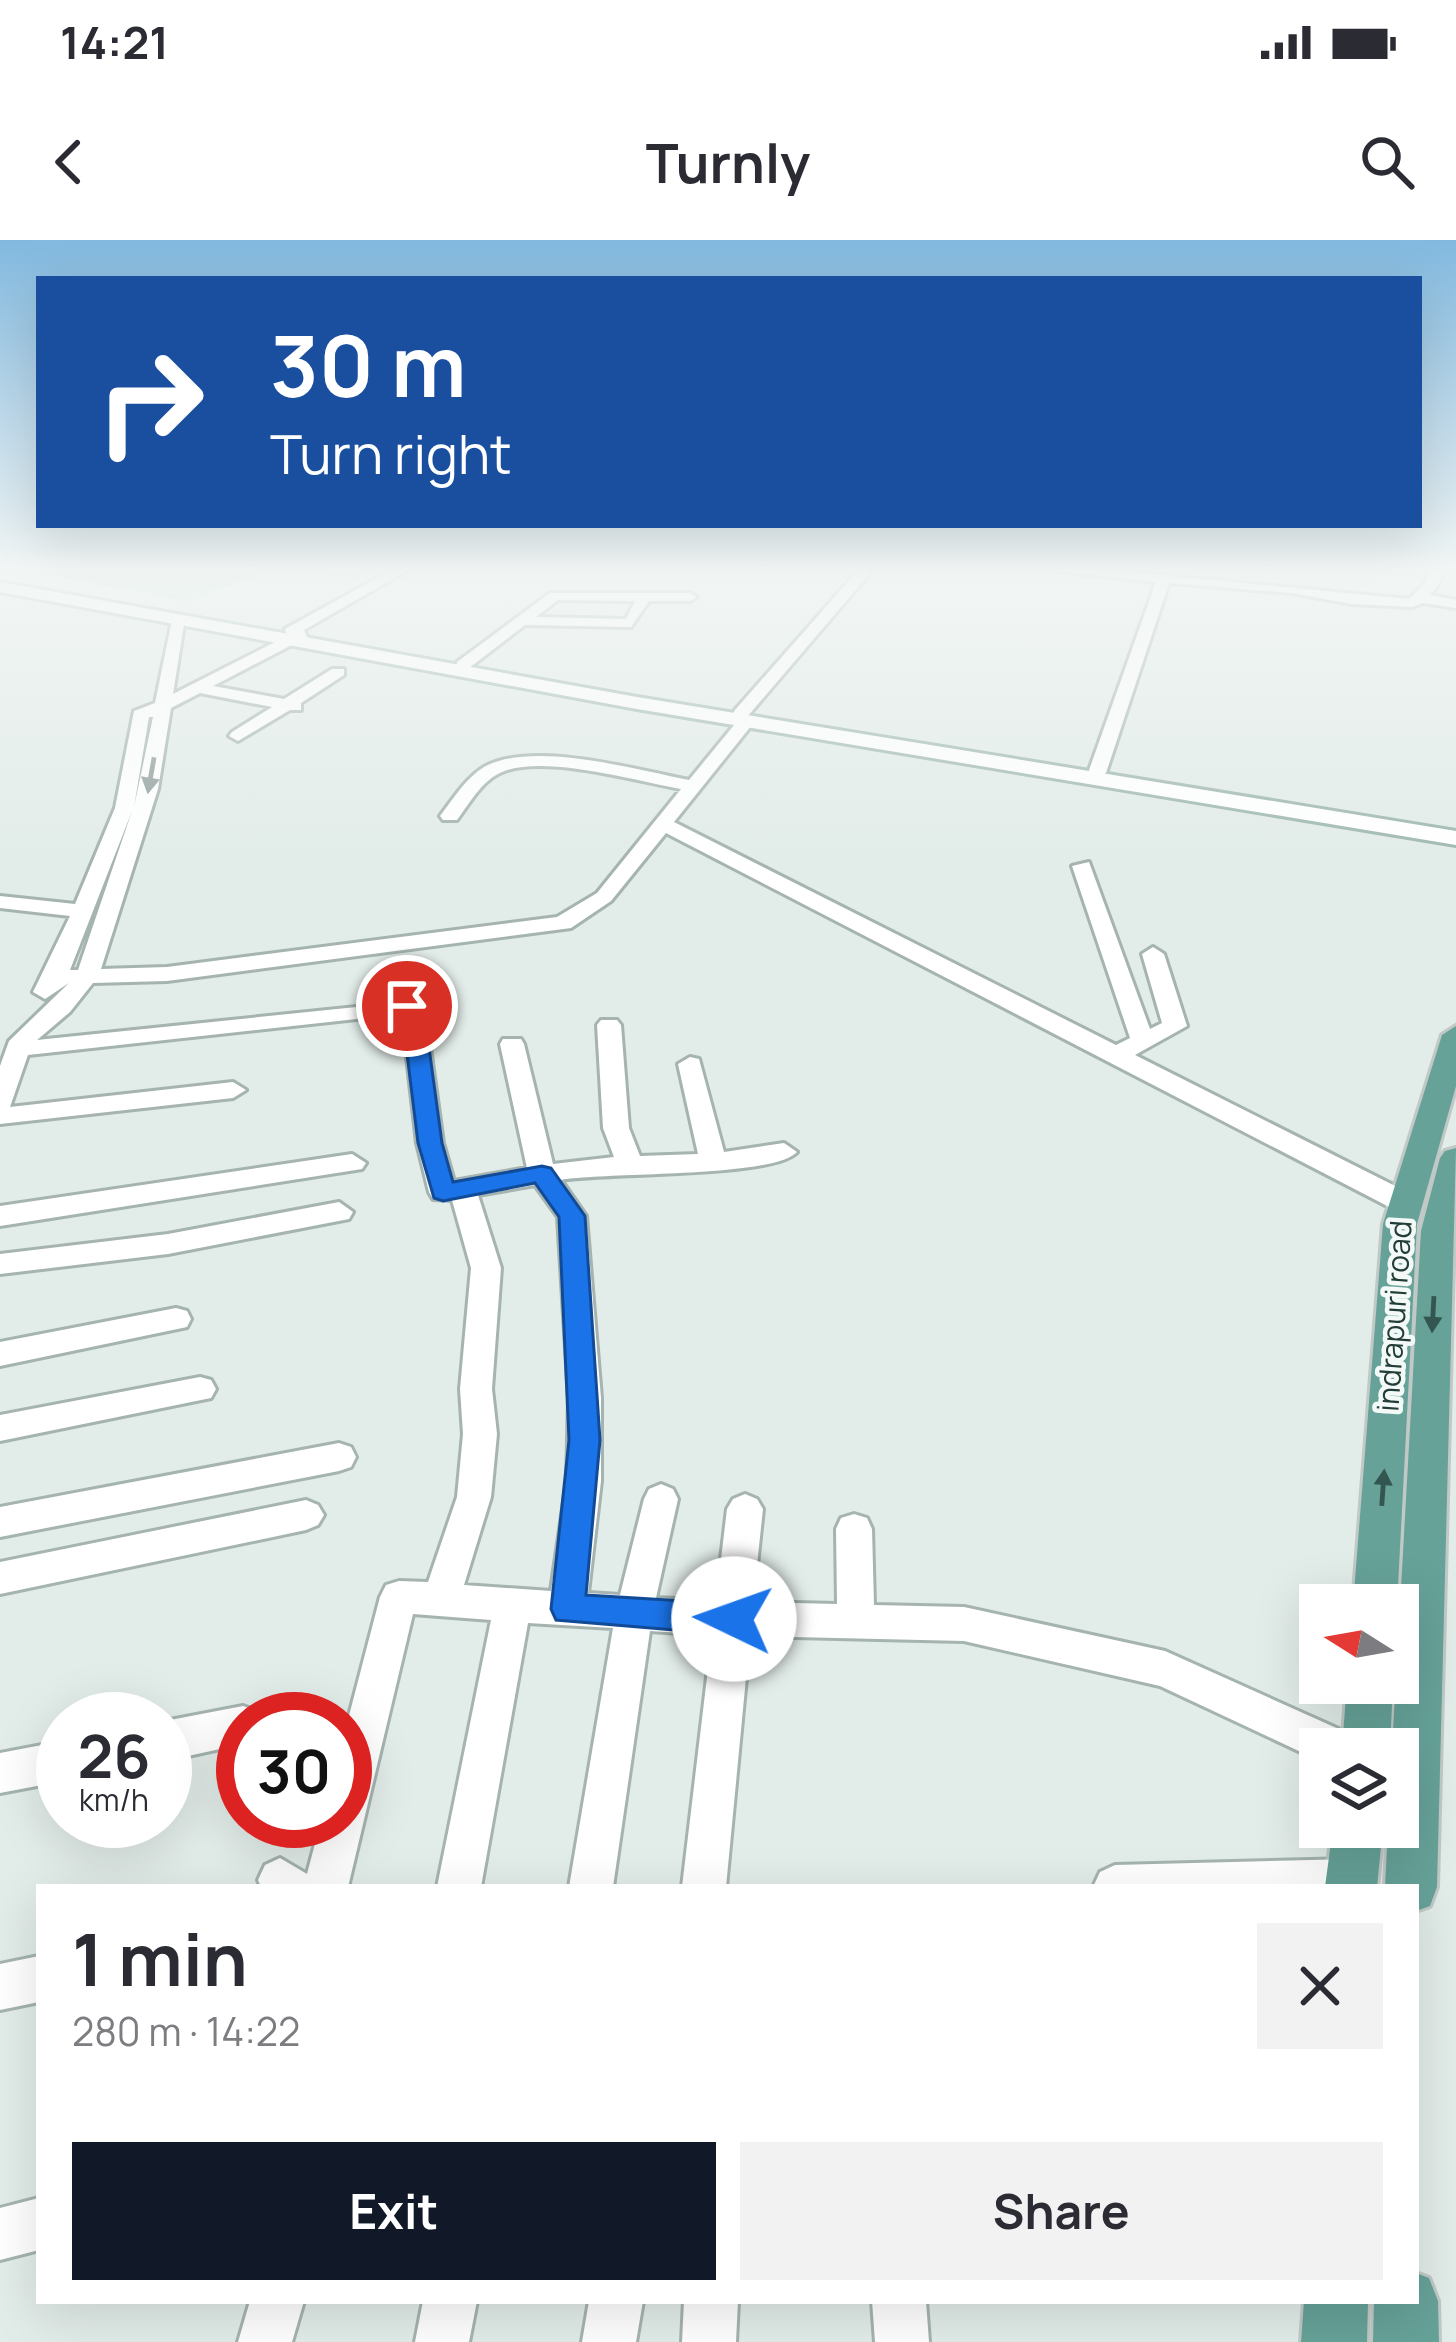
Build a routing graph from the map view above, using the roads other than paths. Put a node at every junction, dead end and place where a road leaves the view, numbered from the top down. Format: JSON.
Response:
{"nodes":[{"id":1,"x":156,"y":664,"type":"edge"},
{"id":2,"x":166,"y":664,"type":"edge"},
{"id":3,"x":245,"y":664,"type":"edge"},
{"id":4,"x":448,"y":664,"type":"edge"},
{"id":5,"x":463,"y":664,"type":"edge"},
{"id":6,"x":788,"y":664,"type":"edge"},
{"id":7,"x":1134,"y":664,"type":"edge"},
{"id":8,"x":338,"y":672,"type":"dead end"},
{"id":9,"x":557,"y":685,"type":"junction"},
{"id":10,"x":202,"y":689,"type":"junction"},
{"id":11,"x":286,"y":705,"type":"junction"},
{"id":12,"x":162,"y":707,"type":"junction"},
{"id":13,"x":313,"y":710,"type":"dead end"},
{"id":14,"x":140,"y":716,"type":"junction"},
{"id":15,"x":744,"y":718,"type":"junction"},
{"id":16,"x":238,"y":736,"type":"dead end"},
{"id":17,"x":1097,"y":773,"type":"junction"},
{"id":18,"x":694,"y":786,"type":"junction"},
{"id":19,"x":450,"y":816,"type":"dead end"},
{"id":20,"x":663,"y":824,"type":"junction"},
{"id":21,"x":1456,"y":834,"type":"edge"},
{"id":22,"x":1082,"y":866,"type":"dead end"},
{"id":23,"x":0,"y":902,"type":"edge"},
{"id":24,"x":82,"y":911,"type":"junction"},
{"id":25,"x":1153,"y":954,"type":"dead end"},
{"id":26,"x":87,"y":976,"type":"junction"},
{"id":27,"x":56,"y":977,"type":"junction"},
{"id":28,"x":609,"y":1025,"type":"dead end"},
{"id":29,"x":1456,"y":1035,"type":"edge"},
{"id":30,"x":1143,"y":1042,"type":"junction"},
{"id":31,"x":9,"y":1044,"type":"edge"},
{"id":32,"x":512,"y":1045,"type":"dead end"},
{"id":33,"x":1111,"y":1056,"type":"junction"},
{"id":34,"x":690,"y":1064,"type":"dead end"},
{"id":35,"x":233,"y":1090,"type":"dead end"},
{"id":36,"x":0,"y":1102,"type":"edge"},
{"id":37,"x":0,"y":1117,"type":"edge"},
{"id":38,"x":784,"y":1152,"type":"dead end"},
{"id":39,"x":1456,"y":1158,"type":"edge"},
{"id":40,"x":629,"y":1162,"type":"junction"},
{"id":41,"x":713,"y":1162,"type":"junction"},
{"id":42,"x":352,"y":1163,"type":"dead end"},
{"id":43,"x":542,"y":1174,"type":"junction"},
{"id":44,"x":462,"y":1188,"type":"junction"},
{"id":45,"x":1405,"y":1202,"type":"junction"},
{"id":46,"x":340,"y":1212,"type":"dead end"},
{"id":47,"x":0,"y":1216,"type":"edge"},
{"id":48,"x":0,"y":1264,"type":"edge"},
{"id":49,"x":176,"y":1319,"type":"dead end"},
{"id":50,"x":0,"y":1354,"type":"edge"},
{"id":51,"x":200,"y":1389,"type":"dead end"},
{"id":52,"x":0,"y":1428,"type":"edge"},
{"id":53,"x":339,"y":1457,"type":"dead end"},
{"id":54,"x":661,"y":1499,"type":"dead end"},
{"id":55,"x":745,"y":1509,"type":"dead end"},
{"id":56,"x":306,"y":1515,"type":"dead end"},
{"id":57,"x":0,"y":1522,"type":"edge"},
{"id":58,"x":854,"y":1529,"type":"dead end"},
{"id":59,"x":0,"y":1578,"type":"edge"},
{"id":60,"x":1378,"y":1584,"type":"edge"},
{"id":61,"x":441,"y":1600,"type":"junction"},
{"id":62,"x":513,"y":1605,"type":"junction"},
{"id":63,"x":568,"y":1609,"type":"junction"},
{"id":64,"x":634,"y":1614,"type":"junction"},
{"id":65,"x":734,"y":1619,"type":"junction"},
{"id":66,"x":856,"y":1624,"type":"junction"},
{"id":67,"x":372,"y":1704,"type":"edge"},
{"id":68,"x":1299,"y":1731,"type":"edge"},
{"id":69,"x":36,"y":1766,"type":"edge"},
{"id":70,"x":0,"y":1773,"type":"edge"},
{"id":71,"x":335,"y":1848,"type":"edge"},
{"id":72,"x":1356,"y":1848,"type":"edge"},
{"id":73,"x":327,"y":1884,"type":"edge"},
{"id":74,"x":461,"y":1884,"type":"edge"},
{"id":75,"x":591,"y":1884,"type":"edge"},
{"id":76,"x":704,"y":1884,"type":"edge"},
{"id":77,"x":1352,"y":1884,"type":"edge"},
{"id":78,"x":1411,"y":1884,"type":"edge"},
{"id":79,"x":36,"y":1980,"type":"edge"},
{"id":80,"x":0,"y":1988,"type":"edge"},
{"id":81,"x":36,"y":2225,"type":"edge"},
{"id":82,"x":0,"y":2234,"type":"edge"},
{"id":83,"x":276,"y":2304,"type":"edge"},
{"id":84,"x":449,"y":2304,"type":"edge"},
{"id":85,"x":615,"y":2304,"type":"edge"},
{"id":86,"x":711,"y":2304,"type":"edge"},
{"id":87,"x":899,"y":2304,"type":"edge"},
{"id":88,"x":1336,"y":2304,"type":"edge"},
{"id":89,"x":1406,"y":2304,"type":"edge"},
{"id":90,"x":266,"y":2342,"type":"edge"},
{"id":91,"x":442,"y":2342,"type":"edge"},
{"id":92,"x":609,"y":2342,"type":"edge"},
{"id":93,"x":709,"y":2342,"type":"edge"},
{"id":94,"x":902,"y":2342,"type":"edge"},
{"id":95,"x":1334,"y":2342,"type":"edge"},
{"id":96,"x":1406,"y":2342,"type":"edge"}],
"edges":[{"from":1,"to":14,"type":"street"},
{"from":2,"to":12,"type":"street"},
{"from":3,"to":10,"type":"street"},
{"from":4,"to":9,"type":"street"},
{"from":5,"to":9,"type":"street"},
{"from":6,"to":15,"type":"street"},
{"from":7,"to":17,"type":"street"},
{"from":8,"to":11,"type":"street"},
{"from":9,"to":15,"type":"street"},
{"from":10,"to":11,"type":"street"},
{"from":10,"to":12,"type":"street"},
{"from":11,"to":13,"type":"street"},
{"from":11,"to":16,"type":"street"},
{"from":12,"to":14,"type":"street"},
{"from":12,"to":26,"type":"street","one_way":true},
{"from":14,"to":24,"type":"street"},
{"from":15,"to":17,"type":"street"},
{"from":15,"to":18,"type":"street"},
{"from":15,"to":21,"type":"street"},
{"from":17,"to":21,"type":"street"},
{"from":18,"to":19,"type":"street"},
{"from":18,"to":20,"type":"street"},
{"from":20,"to":26,"type":"street"},
{"from":20,"to":33,"type":"street"},
{"from":22,"to":30,"type":"street"},
{"from":23,"to":24,"type":"street"},
{"from":24,"to":27,"type":"street"},
{"from":25,"to":30,"type":"street"},
{"from":26,"to":27,"type":"street"},
{"from":26,"to":31,"type":"street"},
{"from":27,"to":31,"type":"street"},
{"from":28,"to":40,"type":"street"},
{"from":29,"to":45,"type":"main road","name":"indrapuri road"},
{"from":30,"to":33,"type":"street"},
{"from":31,"to":36,"type":"street"},
{"from":31,"to":44,"type":"street"},
{"from":32,"to":43,"type":"street"},
{"from":33,"to":45,"type":"street"},
{"from":34,"to":41,"type":"street"},
{"from":35,"to":37,"type":"street"},
{"from":38,"to":41,"type":"street"},
{"from":39,"to":78,"type":"main road","name":"indrapuri road","one_way":true},
{"from":40,"to":41,"type":"street"},
{"from":40,"to":43,"type":"street"},
{"from":42,"to":47,"type":"street"},
{"from":43,"to":44,"type":"street"},
{"from":43,"to":63,"type":"street"},
{"from":44,"to":61,"type":"street"},
{"from":60,"to":45,"type":"main road","name":"indrapuri road","one_way":true},
{"from":46,"to":48,"type":"street"},
{"from":49,"to":50,"type":"street"},
{"from":51,"to":52,"type":"street"},
{"from":53,"to":57,"type":"street"},
{"from":54,"to":64,"type":"street"},
{"from":55,"to":65,"type":"street"},
{"from":56,"to":59,"type":"street"},
{"from":58,"to":66,"type":"street"},
{"from":61,"to":62,"type":"street"},
{"from":61,"to":67,"type":"street"},
{"from":62,"to":63,"type":"street"},
{"from":62,"to":74,"type":"street"},
{"from":63,"to":64,"type":"street"},
{"from":64,"to":65,"type":"street"},
{"from":64,"to":75,"type":"street"},
{"from":65,"to":66,"type":"street"},
{"from":65,"to":76,"type":"street"},
{"from":66,"to":68,"type":"street"},
{"from":69,"to":70,"type":"street"},
{"from":71,"to":73,"type":"street"},
{"from":72,"to":77,"type":"main road"},
{"from":79,"to":80,"type":"street"},
{"from":81,"to":82,"type":"street"},
{"from":83,"to":90,"type":"street"},
{"from":84,"to":91,"type":"street"},
{"from":85,"to":92,"type":"street"},
{"from":86,"to":93,"type":"street"},
{"from":87,"to":94,"type":"street"},
{"from":88,"to":95,"type":"main road"},
{"from":89,"to":96,"type":"main road"}]}
